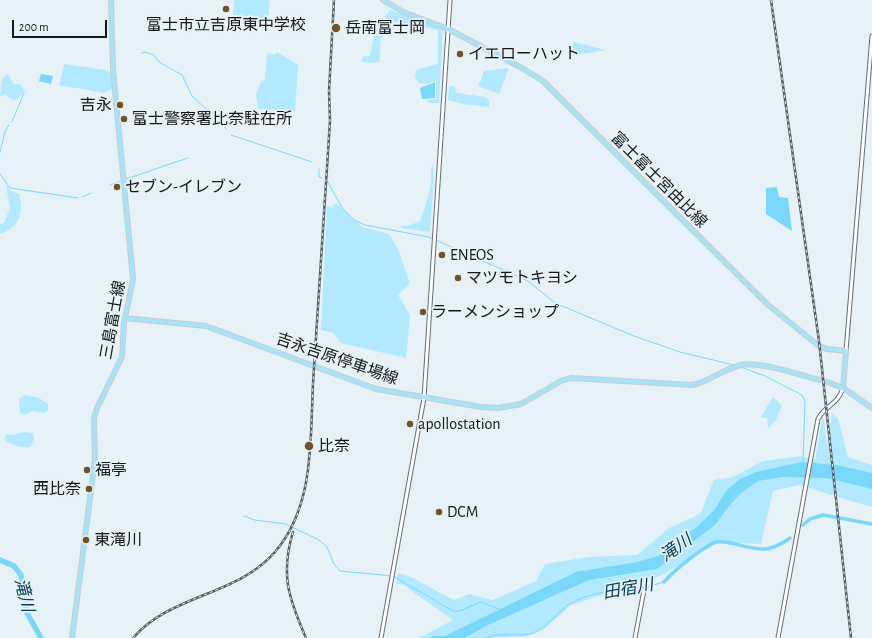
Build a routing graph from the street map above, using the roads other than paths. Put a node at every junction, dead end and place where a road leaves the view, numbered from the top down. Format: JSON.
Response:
{"nodes":[{"id":1,"x":111,"y":0,"type":"edge"},
{"id":2,"x":383,"y":0,"type":"edge"},
{"id":3,"x":450,"y":0,"type":"edge"},
{"id":4,"x":448,"y":30,"type":"junction"},
{"id":5,"x":872,"y":36,"type":"edge"},
{"id":6,"x":125,"y":318,"type":"junction"},
{"id":7,"x":846,"y":351,"type":"junction"},
{"id":8,"x":820,"y":380,"type":"dead end"},
{"id":9,"x":827,"y":382,"type":"dead end"},
{"id":10,"x":843,"y":388,"type":"junction"},
{"id":11,"x":424,"y":398,"type":"junction"},
{"id":12,"x":872,"y":408,"type":"edge"},
{"id":13,"x":644,"y":590,"type":"dead end"},
{"id":14,"x":72,"y":638,"type":"edge"},
{"id":15,"x":380,"y":638,"type":"edge"},
{"id":16,"x":635,"y":638,"type":"edge"},
{"id":17,"x":778,"y":638,"type":"edge"}],
"edges":[{"from":1,"to":6,"type":"main road","name":"三島富士線"},
{"from":2,"to":4,"type":"main road","name":"富士富士宮由比線"},
{"from":3,"to":4,"type":"street"},
{"from":4,"to":7,"type":"main road","name":"富士富士宮由比線"},
{"from":4,"to":11,"type":"street"},
{"from":5,"to":7,"type":"street"},
{"from":6,"to":11,"type":"main road","name":"吉永吉原停車場線"},
{"from":6,"to":14,"type":"main road","name":"三島富士線"},
{"from":7,"to":10,"type":"main road"},
{"from":8,"to":11,"type":"main road","name":"吉永吉原停車場線"},
{"from":9,"to":10,"type":"main road"},
{"from":10,"to":12,"type":"main road"},
{"from":10,"to":17,"type":"street"},
{"from":11,"to":15,"type":"street"},
{"from":13,"to":16,"type":"street"}]}
